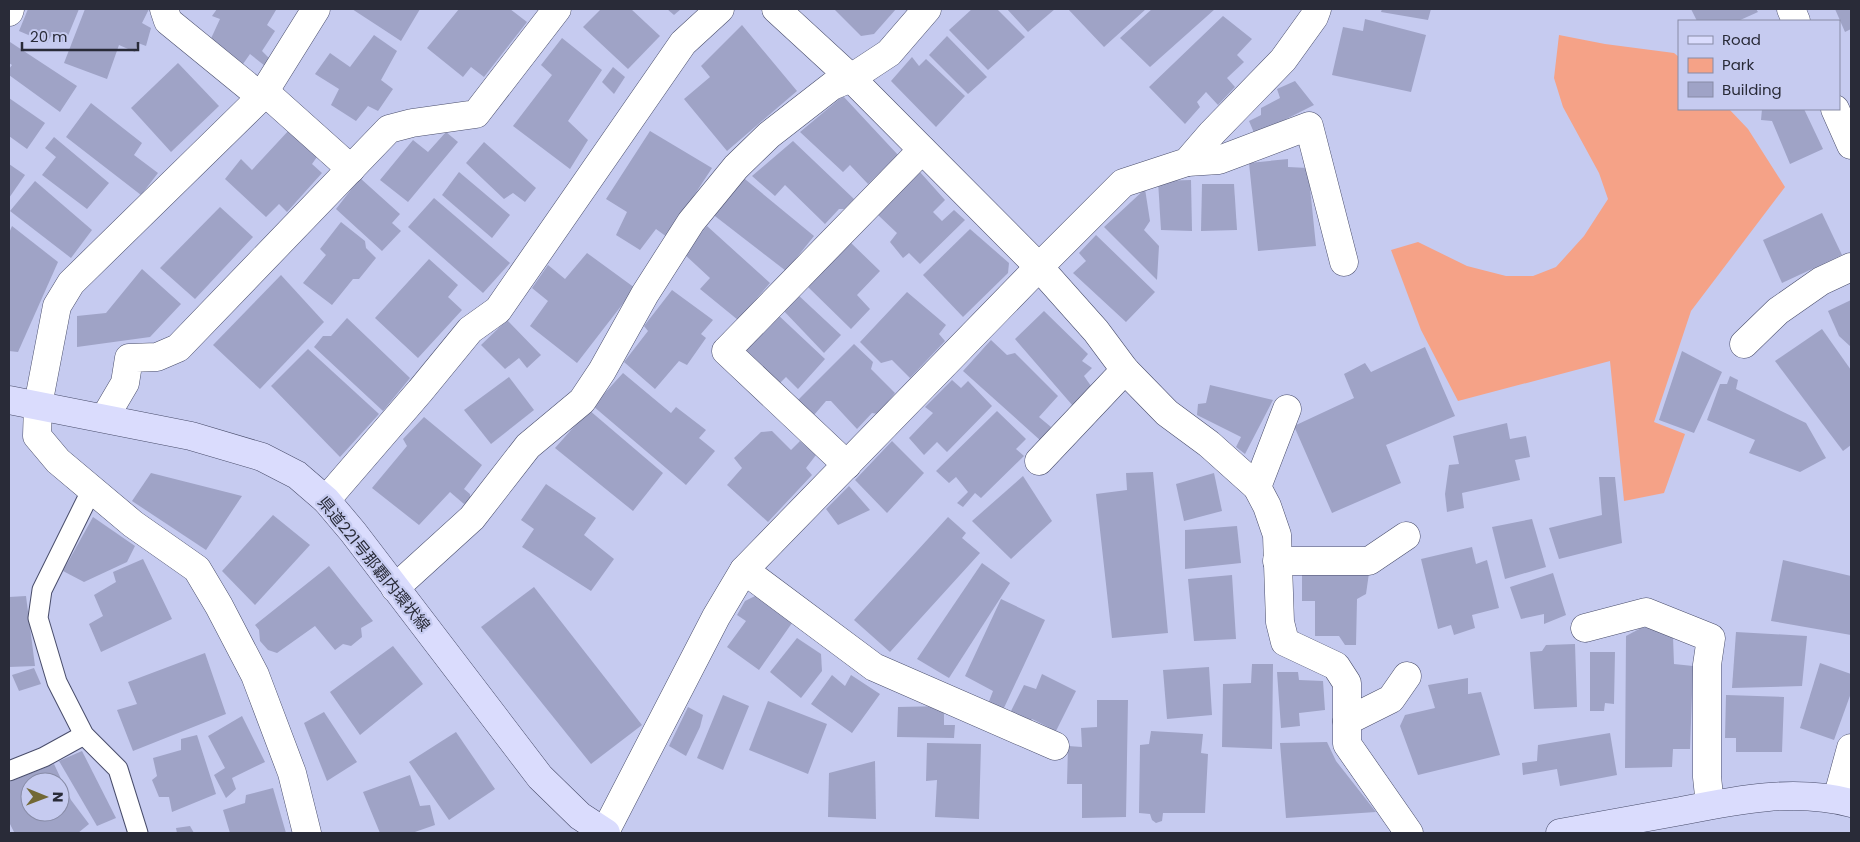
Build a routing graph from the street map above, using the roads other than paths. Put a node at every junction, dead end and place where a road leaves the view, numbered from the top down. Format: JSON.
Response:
{"nodes":[{"id":1,"x":164,"y":9,"type":"edge"},
{"id":2,"x":316,"y":9,"type":"edge"},
{"id":3,"x":557,"y":9,"type":"edge"},
{"id":4,"x":720,"y":9,"type":"edge"},
{"id":5,"x":776,"y":9,"type":"edge"},
{"id":6,"x":926,"y":9,"type":"edge"},
{"id":7,"x":1317,"y":9,"type":"edge"},
{"id":8,"x":851,"y":78,"type":"junction"},
{"id":9,"x":263,"y":95,"type":"junction"},
{"id":10,"x":1835,"y":110,"type":"edge"},
{"id":11,"x":1851,"y":145,"type":"edge"},
{"id":12,"x":922,"y":150,"type":"junction"},
{"id":13,"x":1187,"y":162,"type":"junction"},
{"id":14,"x":351,"y":169,"type":"junction"},
{"id":15,"x":1344,"y":262,"type":"dead end"},
{"id":16,"x":1039,"y":267,"type":"junction"},
{"id":17,"x":1851,"y":267,"type":"edge"},
{"id":18,"x":1744,"y":344,"type":"dead end"},
{"id":19,"x":1125,"y":370,"type":"junction"},
{"id":20,"x":9,"y":400,"type":"edge"},
{"id":21,"x":38,"y":405,"type":"junction"},
{"id":22,"x":1287,"y":409,"type":"dead end"},
{"id":23,"x":104,"y":417,"type":"junction"},
{"id":24,"x":1039,"y":462,"type":"dead end"},
{"id":25,"x":847,"y":465,"type":"junction"},
{"id":26,"x":1258,"y":487,"type":"junction"},
{"id":27,"x":92,"y":489,"type":"junction"},
{"id":28,"x":326,"y":500,"type":"junction"},
{"id":29,"x":1406,"y":536,"type":"dead end"},
{"id":30,"x":1278,"y":561,"type":"junction"},
{"id":31,"x":744,"y":570,"type":"junction"},
{"id":32,"x":395,"y":588,"type":"junction"},
{"id":33,"x":1585,"y":628,"type":"dead end"},
{"id":34,"x":1407,"y":676,"type":"dead end"},
{"id":35,"x":1347,"y":721,"type":"junction"},
{"id":36,"x":84,"y":734,"type":"junction"},
{"id":37,"x":1055,"y":746,"type":"dead end"},
{"id":38,"x":1851,"y":748,"type":"edge"},
{"id":39,"x":9,"y":771,"type":"edge"},
{"id":40,"x":1844,"y":801,"type":"edge"},
{"id":41,"x":1710,"y":805,"type":"junction"},
{"id":42,"x":138,"y":833,"type":"edge"},
{"id":43,"x":307,"y":833,"type":"edge"},
{"id":44,"x":605,"y":833,"type":"edge"},
{"id":45,"x":1409,"y":833,"type":"edge"},
{"id":46,"x":1560,"y":833,"type":"edge"}],
"edges":[{"from":1,"to":9,"type":"street"},
{"from":2,"to":9,"type":"street"},
{"from":3,"to":14,"type":"street"},
{"from":4,"to":28,"type":"street"},
{"from":5,"to":8,"type":"street"},
{"from":6,"to":8,"type":"street"},
{"from":7,"to":13,"type":"street"},
{"from":8,"to":12,"type":"street"},
{"from":8,"to":32,"type":"street"},
{"from":9,"to":14,"type":"street"},
{"from":9,"to":21,"type":"street"},
{"from":10,"to":11,"type":"street"},
{"from":12,"to":16,"type":"street"},
{"from":12,"to":25,"type":"street"},
{"from":13,"to":15,"type":"street"},
{"from":13,"to":16,"type":"street"},
{"from":14,"to":23,"type":"street"},
{"from":16,"to":19,"type":"street"},
{"from":16,"to":25,"type":"street"},
{"from":17,"to":18,"type":"street"},
{"from":19,"to":24,"type":"street"},
{"from":19,"to":26,"type":"street"},
{"from":20,"to":21,"type":"main road","name":"県道221号那覇内環状線"},
{"from":21,"to":23,"type":"main road","name":"県道221号那覇内環状線"},
{"from":21,"to":27,"type":"street"},
{"from":22,"to":26,"type":"street"},
{"from":23,"to":28,"type":"main road","name":"県道221号那覇内環状線"},
{"from":25,"to":31,"type":"street"},
{"from":26,"to":30,"type":"street"},
{"from":27,"to":36,"type":"lane"},
{"from":27,"to":43,"type":"street"},
{"from":28,"to":32,"type":"main road","name":"県道221号那覇内環状線"},
{"from":29,"to":30,"type":"street"},
{"from":30,"to":35,"type":"street"},
{"from":31,"to":37,"type":"street"},
{"from":31,"to":44,"type":"street"},
{"from":32,"to":44,"type":"main road","name":"県道221号那覇内環状線"},
{"from":33,"to":41,"type":"street"},
{"from":34,"to":35,"type":"street"},
{"from":35,"to":45,"type":"street"},
{"from":36,"to":39,"type":"lane"},
{"from":36,"to":42,"type":"lane"},
{"from":38,"to":40,"type":"street"},
{"from":40,"to":41,"type":"main road"},
{"from":41,"to":46,"type":"main road"}]}
